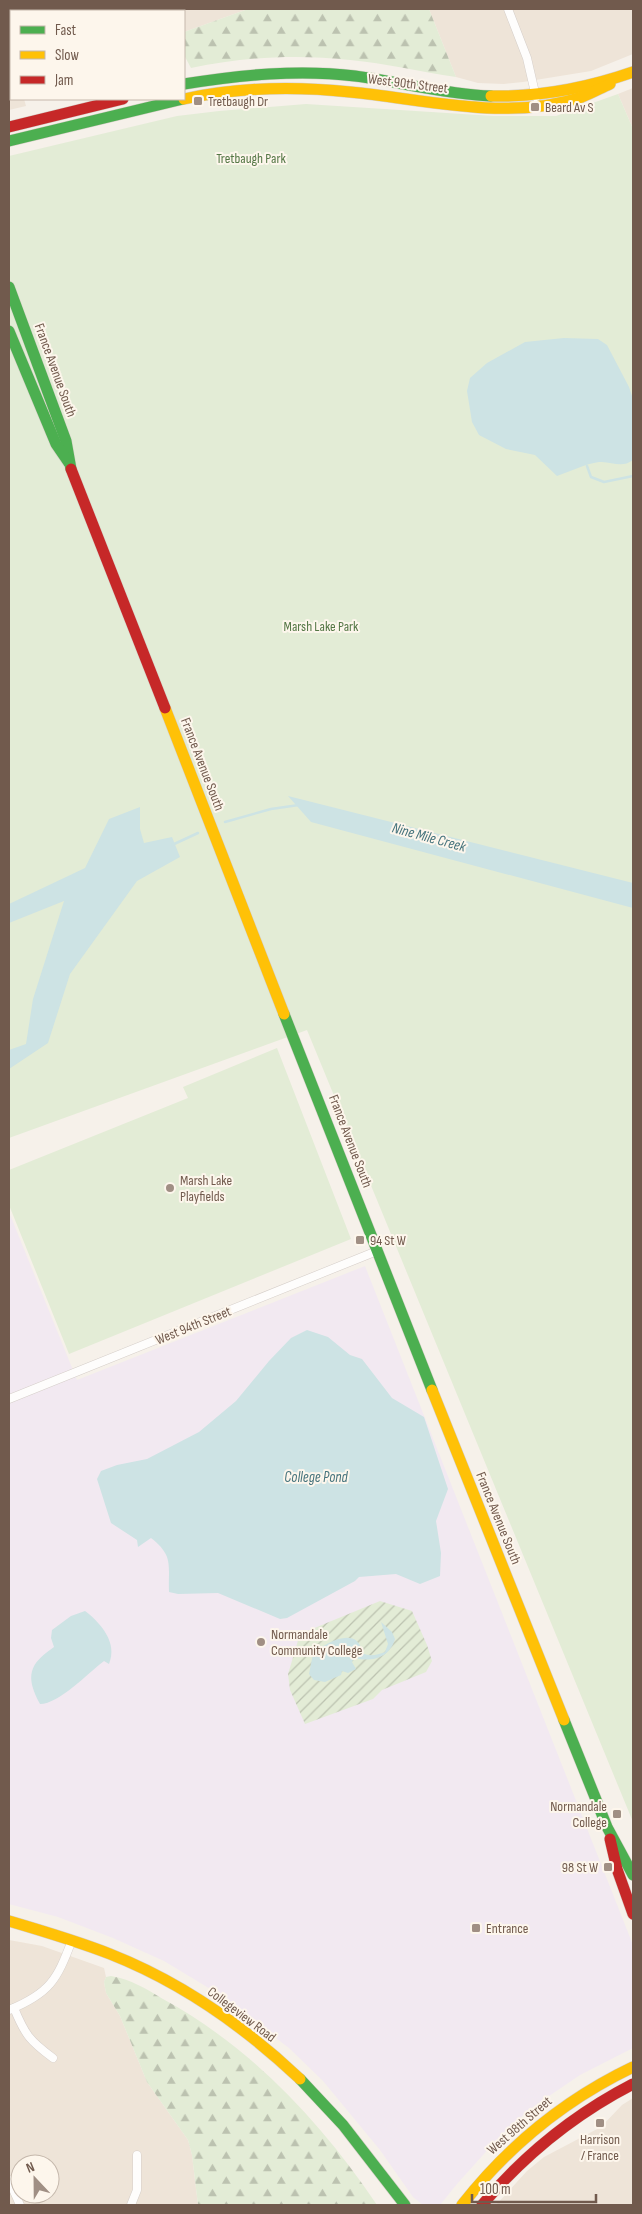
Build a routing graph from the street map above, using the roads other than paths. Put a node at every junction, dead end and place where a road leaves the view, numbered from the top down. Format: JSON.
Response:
{"nodes":[{"id":1,"x":508,"y":9,"type":"edge"},
{"id":2,"x":628,"y":75,"type":"edge"},
{"id":3,"x":185,"y":83,"type":"edge"},
{"id":4,"x":185,"y":98,"type":"edge"},
{"id":5,"x":119,"y":100,"type":"edge"},
{"id":6,"x":177,"y":100,"type":"edge"},
{"id":7,"x":536,"y":100,"type":"junction"},
{"id":8,"x":9,"y":125,"type":"edge"},
{"id":9,"x":9,"y":141,"type":"edge"},
{"id":10,"x":9,"y":288,"type":"edge"},
{"id":11,"x":9,"y":331,"type":"edge"},
{"id":12,"x":70,"y":465,"type":"junction"},
{"id":13,"x":377,"y":1251,"type":"junction"},
{"id":14,"x":9,"y":1399,"type":"edge"},
{"id":15,"x":607,"y":1827,"type":"junction"},
{"id":16,"x":633,"y":1875,"type":"edge"},
{"id":17,"x":633,"y":1914,"type":"edge"},
{"id":18,"x":9,"y":1921,"type":"edge"},
{"id":19,"x":72,"y":1940,"type":"junction"},
{"id":20,"x":11,"y":2009,"type":"edge"},
{"id":21,"x":54,"y":2058,"type":"dead end"},
{"id":22,"x":630,"y":2067,"type":"edge"},
{"id":23,"x":633,"y":2084,"type":"edge"},
{"id":24,"x":137,"y":2155,"type":"dead end"},
{"id":25,"x":9,"y":2180,"type":"edge"},
{"id":26,"x":20,"y":2205,"type":"edge"},
{"id":27,"x":131,"y":2205,"type":"edge"},
{"id":28,"x":405,"y":2205,"type":"edge"},
{"id":29,"x":462,"y":2205,"type":"edge"},
{"id":30,"x":482,"y":2205,"type":"edge"}],
"edges":[{"from":1,"to":7,"type":"street"},
{"from":2,"to":7,"type":"street","name":"West 90th Street"},
{"from":3,"to":7,"type":"street","name":"West 90th Street"},
{"from":4,"to":7,"type":"street","name":"West 90th Street"},
{"from":5,"to":8,"type":"street"},
{"from":6,"to":9,"type":"street","name":"West 90th Street"},
{"from":10,"to":12,"type":"street","name":"France Avenue South"},
{"from":11,"to":12,"type":"street","name":"France Avenue South"},
{"from":12,"to":13,"type":"street","name":"France Avenue South"},
{"from":13,"to":14,"type":"street","name":"West 94th Street"},
{"from":13,"to":15,"type":"street","name":"France Avenue South"},
{"from":15,"to":16,"type":"street","name":"France Avenue South"},
{"from":15,"to":17,"type":"street","name":"France Avenue South"},
{"from":18,"to":19,"type":"street","name":"Collegeview Road"},
{"from":19,"to":20,"type":"street"},
{"from":19,"to":28,"type":"street","name":"Collegeview Road"},
{"from":20,"to":21,"type":"street"},
{"from":22,"to":29,"type":"street","name":"West 98th Street"},
{"from":23,"to":30,"type":"street","name":"West 98th Street"},
{"from":24,"to":27,"type":"street"},
{"from":25,"to":26,"type":"street"}]}
